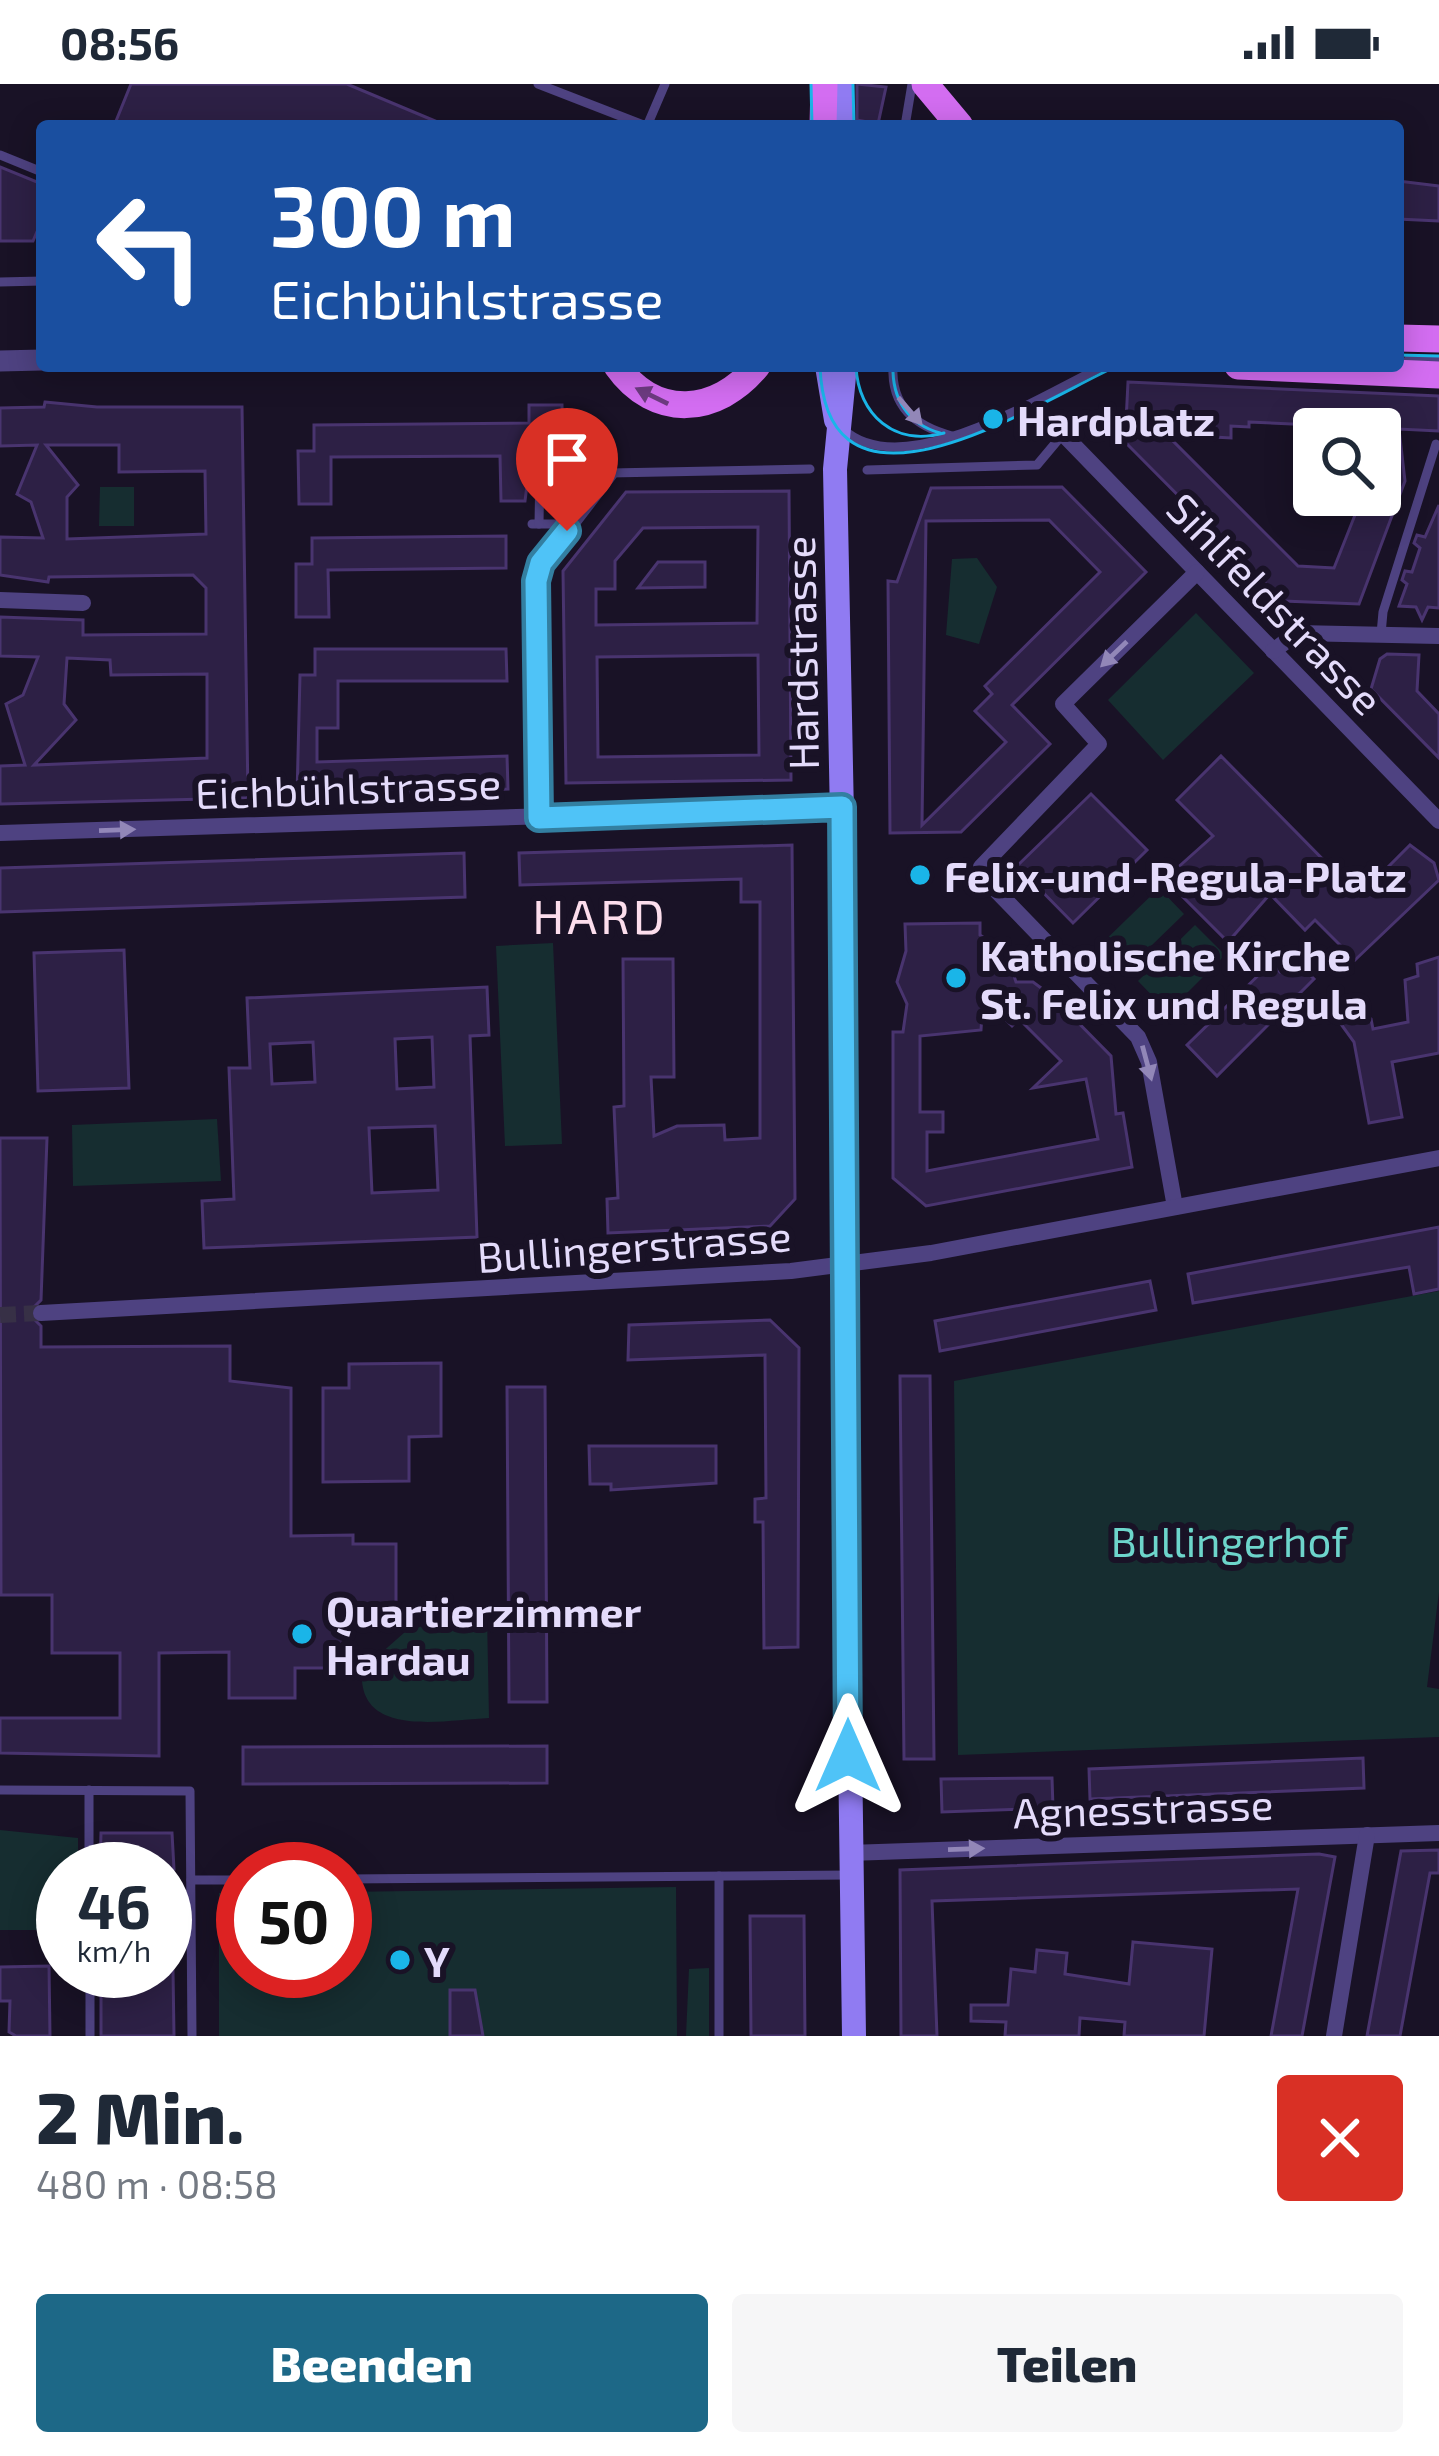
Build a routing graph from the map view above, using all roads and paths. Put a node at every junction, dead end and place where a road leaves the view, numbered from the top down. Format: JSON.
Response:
{"nodes":[{"id":1,"x":538,"y":84,"type":"edge"},
{"id":2,"x":665,"y":84,"type":"edge"},
{"id":3,"x":824,"y":84,"type":"edge"},
{"id":4,"x":841,"y":84,"type":"edge"},
{"id":5,"x":912,"y":84,"type":"edge"},
{"id":6,"x":925,"y":84,"type":"edge"},
{"id":7,"x":631,"y":120,"type":"edge"},
{"id":8,"x":649,"y":120,"type":"edge"},
{"id":9,"x":823,"y":120,"type":"edge"},
{"id":10,"x":841,"y":120,"type":"edge"},
{"id":11,"x":906,"y":120,"type":"edge"},
{"id":12,"x":955,"y":120,"type":"edge"},
{"id":13,"x":0,"y":154,"type":"edge"},
{"id":14,"x":36,"y":169,"type":"edge"},
{"id":15,"x":36,"y":281,"type":"edge"},
{"id":16,"x":0,"y":282,"type":"edge"},
{"id":17,"x":1439,"y":339,"type":"edge"},
{"id":18,"x":1404,"y":354,"type":"edge"},
{"id":19,"x":1404,"y":354,"type":"edge"},
{"id":20,"x":1404,"y":355,"type":"edge"},
{"id":21,"x":36,"y":360,"type":"edge"},
{"id":22,"x":0,"y":361,"type":"edge"},
{"id":23,"x":1439,"y":361,"type":"edge"},
{"id":24,"x":623,"y":372,"type":"edge"},
{"id":25,"x":751,"y":372,"type":"edge"},
{"id":26,"x":828,"y":372,"type":"edge"},
{"id":27,"x":844,"y":372,"type":"edge"},
{"id":28,"x":894,"y":372,"type":"edge"},
{"id":29,"x":1091,"y":372,"type":"edge"},
{"id":30,"x":1439,"y":375,"type":"edge"},
{"id":31,"x":836,"y":404,"type":"junction"},
{"id":32,"x":1063,"y":434,"type":"joint"},
{"id":33,"x":952,"y":436,"type":"junction"},
{"id":34,"x":1436,"y":444,"type":"edge"},
{"id":35,"x":540,"y":467,"type":"dead end"},
{"id":36,"x":810,"y":470,"type":"dead end"},
{"id":37,"x":867,"y":470,"type":"dead end"},
{"id":38,"x":610,"y":473,"type":"joint"},
{"id":39,"x":567,"y":531,"type":"junction"},
{"id":40,"x":1197,"y":572,"type":"junction"},
{"id":41,"x":0,"y":600,"type":"edge"},
{"id":42,"x":83,"y":603,"type":"dead end"},
{"id":43,"x":1381,"y":634,"type":"junction"},
{"id":44,"x":1439,"y":636,"type":"edge"},
{"id":45,"x":1273,"y":651,"type":"junction"},
{"id":46,"x":842,"y":807,"type":"junction"},
{"id":47,"x":539,"y":818,"type":"junction"},
{"id":48,"x":1439,"y":821,"type":"edge"},
{"id":49,"x":0,"y":833,"type":"edge"},
{"id":50,"x":1439,"y":1157,"type":"edge"},
{"id":51,"x":1175,"y":1208,"type":"junction"},
{"id":52,"x":846,"y":1264,"type":"junction"},
{"id":53,"x":41,"y":1313,"type":"tunnel mouth"},
{"id":54,"x":0,"y":1790,"type":"edge"},
{"id":55,"x":89,"y":1790,"type":"junction"},
{"id":56,"x":1439,"y":1833,"type":"edge"},
{"id":57,"x":1367,"y":1835,"type":"junction"},
{"id":58,"x":89,"y":1842,"type":"edge"},
{"id":59,"x":190,"y":1842,"type":"edge"},
{"id":60,"x":849,"y":1864,"type":"junction"},
{"id":61,"x":719,"y":1876,"type":"junction"},
{"id":62,"x":372,"y":1879,"type":"edge"},
{"id":63,"x":192,"y":1984,"type":"edge"},
{"id":64,"x":90,"y":1998,"type":"edge"},
{"id":65,"x":90,"y":2036,"type":"edge"},
{"id":66,"x":193,"y":2036,"type":"edge"},
{"id":67,"x":719,"y":2036,"type":"edge"},
{"id":68,"x":854,"y":2036,"type":"edge"},
{"id":69,"x":1334,"y":2036,"type":"edge"}],
"edges":[{"from":1,"to":7,"type":"lane"},
{"from":2,"to":8,"type":"lane"},
{"from":3,"to":9,"type":"main road"},
{"from":4,"to":10,"type":"main road"},
{"from":5,"to":11,"type":"lane"},
{"from":6,"to":12,"type":"main road"},
{"from":13,"to":14,"type":"lane"},
{"from":15,"to":16,"type":"lane"},
{"from":17,"to":18,"type":"main road"},
{"from":19,"to":23,"type":"lane"},
{"from":20,"to":30,"type":"main road"},
{"from":21,"to":22,"type":"street"},
{"from":25,"to":24,"type":"main road","one_way":true},
{"from":26,"to":31,"type":"main road"},
{"from":27,"to":31,"type":"main road"},
{"from":28,"to":33,"type":"lane","one_way":true},
{"from":29,"to":33,"type":"lane"},
{"from":31,"to":33,"type":"lane"},
{"from":31,"to":46,"type":"main road","name":"Hardstrasse"},
{"from":32,"to":37,"type":"lane"},
{"from":32,"to":40,"type":"street","name":"Sihlfeldstrasse"},
{"from":34,"to":43,"type":"lane"},
{"from":35,"to":39,"type":"lane"},
{"from":36,"to":38,"type":"lane"},
{"from":38,"to":39,"type":"street"},
{"from":39,"to":47,"type":"street"},
{"from":40,"to":45,"type":"street","name":"Sihlfeldstrasse"},
{"from":40,"to":51,"type":"street","one_way":true},
{"from":41,"to":42,"type":"street"},
{"from":43,"to":44,"type":"street"},
{"from":43,"to":45,"type":"street"},
{"from":45,"to":48,"type":"street","name":"Sihlfeldstrasse"},
{"from":46,"to":47,"type":"street","name":"Eichbühlstrasse"},
{"from":46,"to":52,"type":"main road","name":"Hardstrasse"},
{"from":49,"to":47,"type":"street","name":"Eichbühlstrasse","one_way":true},
{"from":50,"to":51,"type":"street","name":"Bullingerstrasse"},
{"from":51,"to":52,"type":"street","name":"Bullingerstrasse"},
{"from":52,"to":53,"type":"street","name":"Bullingerstrasse"},
{"from":52,"to":60,"type":"main road","name":"Hardstrasse"},
{"from":54,"to":55,"type":"lane"},
{"from":55,"to":58,"type":"lane"},
{"from":55,"to":59,"type":"lane"},
{"from":56,"to":57,"type":"street","name":"Agnesstrasse"},
{"from":60,"to":57,"type":"street","name":"Agnesstrasse","one_way":true},
{"from":57,"to":69,"type":"street"},
{"from":60,"to":61,"type":"lane"},
{"from":60,"to":68,"type":"main road","name":"Hardstrasse"},
{"from":61,"to":62,"type":"lane"},
{"from":61,"to":67,"type":"lane"},
{"from":63,"to":66,"type":"lane"},
{"from":64,"to":65,"type":"lane"}]}
